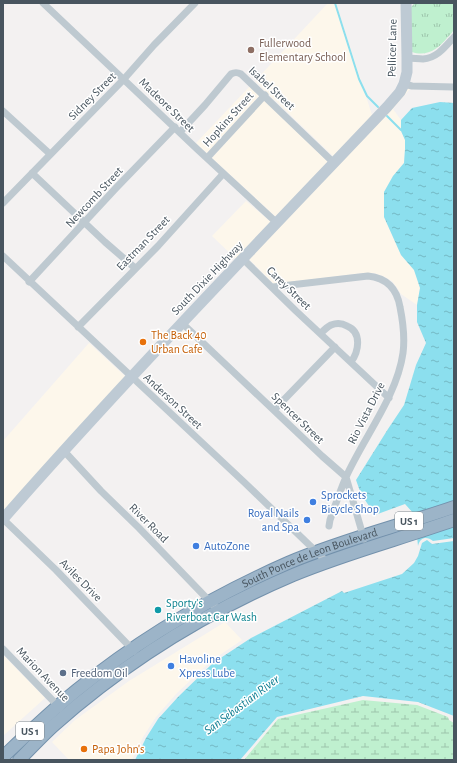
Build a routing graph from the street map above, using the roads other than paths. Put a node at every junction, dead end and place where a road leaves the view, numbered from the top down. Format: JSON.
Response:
{"nodes":[{"id":1,"x":42,"y":3,"type":"edge"},
{"id":2,"x":194,"y":3,"type":"edge"},
{"id":3,"x":407,"y":5,"type":"edge"},
{"id":4,"x":454,"y":37,"type":"edge"},
{"id":5,"x":407,"y":58,"type":"junction"},
{"id":6,"x":124,"y":79,"type":"junction"},
{"id":7,"x":454,"y":87,"type":"edge"},
{"id":8,"x":402,"y":88,"type":"junction"},
{"id":9,"x":264,"y":95,"type":"junction"},
{"id":10,"x":3,"y":111,"type":"edge"},
{"id":11,"x":177,"y":130,"type":"junction"},
{"id":12,"x":50,"y":154,"type":"junction"},
{"id":13,"x":207,"y":158,"type":"junction"},
{"id":14,"x":334,"y":163,"type":"junction"},
{"id":15,"x":32,"y":173,"type":"junction"},
{"id":16,"x":223,"y":174,"type":"junction"},
{"id":17,"x":3,"y":203,"type":"edge"},
{"id":18,"x":84,"y":223,"type":"junction"},
{"id":19,"x":277,"y":223,"type":"junction"},
{"id":20,"x":3,"y":256,"type":"edge"},
{"id":21,"x":243,"y":259,"type":"junction"},
{"id":22,"x":135,"y":268,"type":"junction"},
{"id":23,"x":29,"y":282,"type":"junction"},
{"id":24,"x":273,"y":287,"type":"junction"},
{"id":25,"x":182,"y":323,"type":"junction"},
{"id":26,"x":78,"y":327,"type":"junction"},
{"id":27,"x":321,"y":333,"type":"junction"},
{"id":28,"x":334,"y":347,"type":"junction"},
{"id":29,"x":351,"y":362,"type":"junction"},
{"id":30,"x":132,"y":377,"type":"junction"},
{"id":31,"x":389,"y":398,"type":"junction"},
{"id":32,"x":274,"y":410,"type":"junction"},
{"id":33,"x":64,"y":451,"type":"junction"},
{"id":34,"x":346,"y":477,"type":"junction"},
{"id":35,"x":454,"y":506,"type":"edge"},
{"id":36,"x":3,"y":519,"type":"edge"},
{"id":37,"x":454,"y":520,"type":"edge"},
{"id":38,"x":329,"y":526,"type":"dead end"},
{"id":39,"x":363,"y":536,"type":"junction"},
{"id":40,"x":367,"y":548,"type":"junction"},
{"id":41,"x":317,"y":552,"type":"junction"},
{"id":42,"x":327,"y":562,"type":"junction"},
{"id":43,"x":210,"y":601,"type":"junction"},
{"id":44,"x":219,"y":611,"type":"junction"},
{"id":45,"x":132,"y":648,"type":"junction"},
{"id":46,"x":3,"y":650,"type":"edge"},
{"id":47,"x":141,"y":658,"type":"junction"},
{"id":48,"x":58,"y":705,"type":"junction"},
{"id":49,"x":67,"y":715,"type":"junction"},
{"id":50,"x":3,"y":757,"type":"edge"},
{"id":51,"x":19,"y":760,"type":"edge"}],
"edges":[{"from":1,"to":6,"type":"street","name":"Madeore Street"},
{"from":2,"to":6,"type":"street","name":"Sidney Street"},
{"from":3,"to":5,"type":"main road","name":"Pellicer Lane"},
{"from":4,"to":5,"type":"street"},
{"from":5,"to":8,"type":"main road","name":"Pellicer Lane"},
{"from":6,"to":11,"type":"street","name":"Madeore Street"},
{"from":6,"to":12,"type":"street","name":"Sidney Street"},
{"from":7,"to":8,"type":"street"},
{"from":8,"to":14,"type":"main road","name":"South Dixie Highway"},
{"from":9,"to":11,"type":"street","name":"Isabel Street"},
{"from":9,"to":13,"type":"street","name":"Hopkins Street"},
{"from":9,"to":14,"type":"street","name":"Isabel Street"},
{"from":10,"to":12,"type":"street"},
{"from":11,"to":13,"type":"street","name":"Madeore Street"},
{"from":11,"to":18,"type":"street","name":"Newcomb Street"},
{"from":12,"to":15,"type":"street","name":"Sidney Street"},
{"from":13,"to":16,"type":"street","name":"Madeore Street"},
{"from":14,"to":19,"type":"main road","name":"South Dixie Highway"},
{"from":15,"to":17,"type":"street","name":"Sidney Street"},
{"from":15,"to":18,"type":"street"},
{"from":16,"to":19,"type":"street","name":"Madeore Street"},
{"from":16,"to":22,"type":"street","name":"Eastman Street"},
{"from":18,"to":22,"type":"street"},
{"from":18,"to":23,"type":"street","name":"Newcomb Street"},
{"from":19,"to":21,"type":"main road","name":"South Dixie Highway"},
{"from":20,"to":23,"type":"street","name":"Anderson Street"},
{"from":21,"to":24,"type":"street","name":"Carey Street"},
{"from":21,"to":25,"type":"main road","name":"South Dixie Highway"},
{"from":22,"to":26,"type":"street","name":"Eastman Street"},
{"from":23,"to":26,"type":"street","name":"Anderson Street"},
{"from":24,"to":27,"type":"street","name":"Carey Street"},
{"from":24,"to":31,"type":"street","name":"Rio Vista Drive"},
{"from":25,"to":30,"type":"main road","name":"South Dixie Highway"},
{"from":25,"to":32,"type":"street","name":"Spencer Street"},
{"from":26,"to":30,"type":"street","name":"Anderson Street"},
{"from":27,"to":28,"type":"street","name":"Carey Street"},
{"from":27,"to":29,"type":"street"},
{"from":28,"to":29,"type":"street","name":"Carey Street"},
{"from":28,"to":32,"type":"street"},
{"from":29,"to":31,"type":"street","name":"Carey Street"},
{"from":30,"to":33,"type":"main road","name":"South Dixie Highway"},
{"from":30,"to":41,"type":"street","name":"Anderson Street"},
{"from":31,"to":34,"type":"street","name":"Rio Vista Drive"},
{"from":32,"to":34,"type":"street","name":"Spencer Street"},
{"from":33,"to":36,"type":"main road","name":"South Dixie Highway"},
{"from":33,"to":43,"type":"street","name":"River Road"},
{"from":34,"to":38,"type":"street","name":"Rio Vista Drive"},
{"from":34,"to":39,"type":"street"},
{"from":35,"to":39,"type":"highway","name":"South Ponce de Leon Boulevard","number":"US 1"},
{"from":36,"to":45,"type":"street","name":"Aviles Drive"},
{"from":37,"to":40,"type":"highway","name":"South Ponce de Leon Boulevard","number":"US 1"},
{"from":39,"to":40,"type":"street"},
{"from":39,"to":41,"type":"highway","name":"South Ponce de Leon Boulevard","number":"US 1"},
{"from":40,"to":42,"type":"highway","name":"South Ponce de Leon Boulevard","number":"US 1"},
{"from":41,"to":42,"type":"street","name":"Anderson Street"},
{"from":41,"to":43,"type":"highway","name":"South Ponce de Leon Boulevard","number":"US 1"},
{"from":42,"to":44,"type":"highway","name":"South Ponce de Leon Boulevard","number":"US 1"},
{"from":43,"to":44,"type":"street","name":"River Road"},
{"from":43,"to":45,"type":"highway","name":"South Ponce de Leon Boulevard","number":"US 1"},
{"from":44,"to":47,"type":"highway","name":"South Ponce de Leon Boulevard","number":"US 1"},
{"from":45,"to":47,"type":"street","name":"Aviles Drive"},
{"from":45,"to":48,"type":"highway","name":"South Ponce de Leon Boulevard","number":"US 1"},
{"from":46,"to":48,"type":"street","name":"Marion Avenue"},
{"from":47,"to":49,"type":"highway","name":"South Ponce de Leon Boulevard","number":"US 1"},
{"from":48,"to":49,"type":"street","name":"Marion Avenue"},
{"from":48,"to":50,"type":"highway","name":"South Ponce de Leon Boulevard","number":"US 1"},
{"from":49,"to":51,"type":"highway","name":"South Ponce de Leon Boulevard","number":"US 1"}]}
